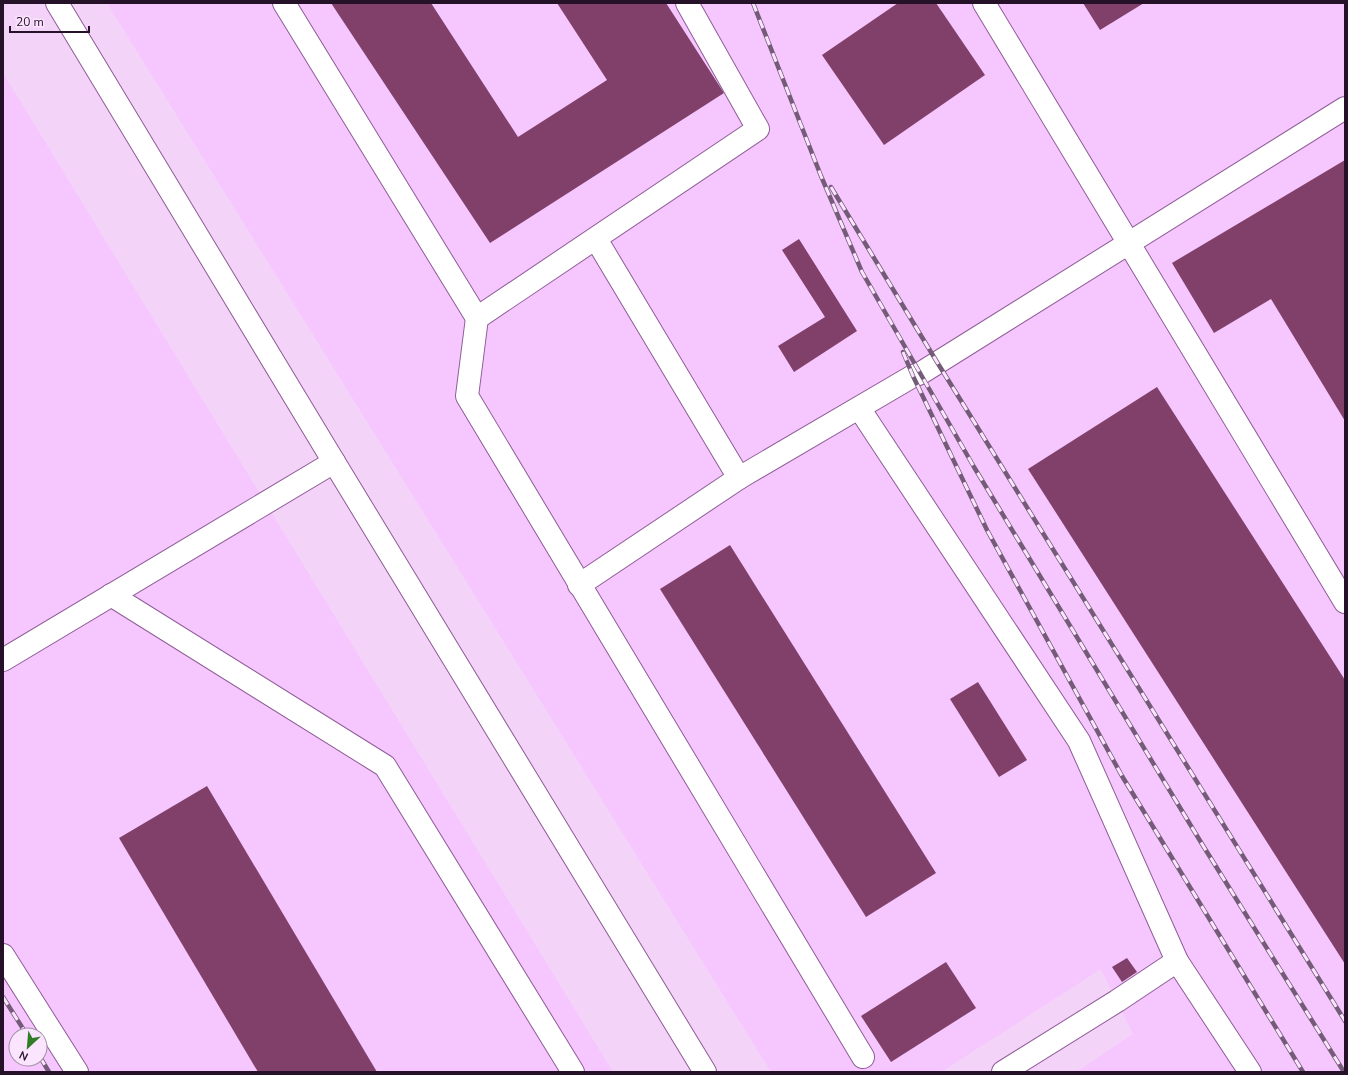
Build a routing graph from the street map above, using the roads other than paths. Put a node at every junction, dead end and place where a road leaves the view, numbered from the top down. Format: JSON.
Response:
{"nodes":[{"id":1,"x":57,"y":3,"type":"edge"},
{"id":2,"x":284,"y":3,"type":"edge"},
{"id":3,"x":687,"y":3,"type":"edge"},
{"id":4,"x":984,"y":3,"type":"edge"},
{"id":5,"x":1345,"y":108,"type":"edge"},
{"id":6,"x":596,"y":239,"type":"junction"},
{"id":7,"x":1128,"y":243,"type":"junction"},
{"id":8,"x":477,"y":318,"type":"junction"},
{"id":9,"x":859,"y":408,"type":"junction"},
{"id":10,"x":334,"y":462,"type":"junction"},
{"id":11,"x":739,"y":478,"type":"junction"},
{"id":12,"x":580,"y":585,"type":"junction"},
{"id":13,"x":111,"y":595,"type":"junction"},
{"id":14,"x":1345,"y":602,"type":"edge"},
{"id":15,"x":3,"y":660,"type":"edge"},
{"id":16,"x":3,"y":955,"type":"edge"},
{"id":17,"x":1177,"y":961,"type":"junction"},
{"id":18,"x":863,"y":1057,"type":"dead end"},
{"id":19,"x":1030,"y":1065,"type":"edge"},
{"id":20,"x":77,"y":1072,"type":"edge"},
{"id":21,"x":573,"y":1072,"type":"edge"},
{"id":22,"x":705,"y":1072,"type":"edge"},
{"id":23,"x":1003,"y":1072,"type":"edge"},
{"id":24,"x":1250,"y":1072,"type":"edge"}],
"edges":[{"from":1,"to":10,"type":"lane"},
{"from":2,"to":8,"type":"lane"},
{"from":3,"to":6,"type":"lane"},
{"from":4,"to":7,"type":"lane"},
{"from":5,"to":7,"type":"lane"},
{"from":6,"to":8,"type":"lane"},
{"from":6,"to":11,"type":"lane"},
{"from":7,"to":9,"type":"lane"},
{"from":7,"to":14,"type":"lane"},
{"from":8,"to":12,"type":"lane"},
{"from":9,"to":11,"type":"lane"},
{"from":9,"to":17,"type":"lane"},
{"from":10,"to":13,"type":"lane"},
{"from":10,"to":22,"type":"lane"},
{"from":11,"to":12,"type":"lane"},
{"from":12,"to":18,"type":"lane"},
{"from":13,"to":15,"type":"lane"},
{"from":13,"to":21,"type":"lane"},
{"from":16,"to":20,"type":"lane"},
{"from":17,"to":19,"type":"lane"},
{"from":17,"to":24,"type":"lane"},
{"from":19,"to":23,"type":"lane"}]}
